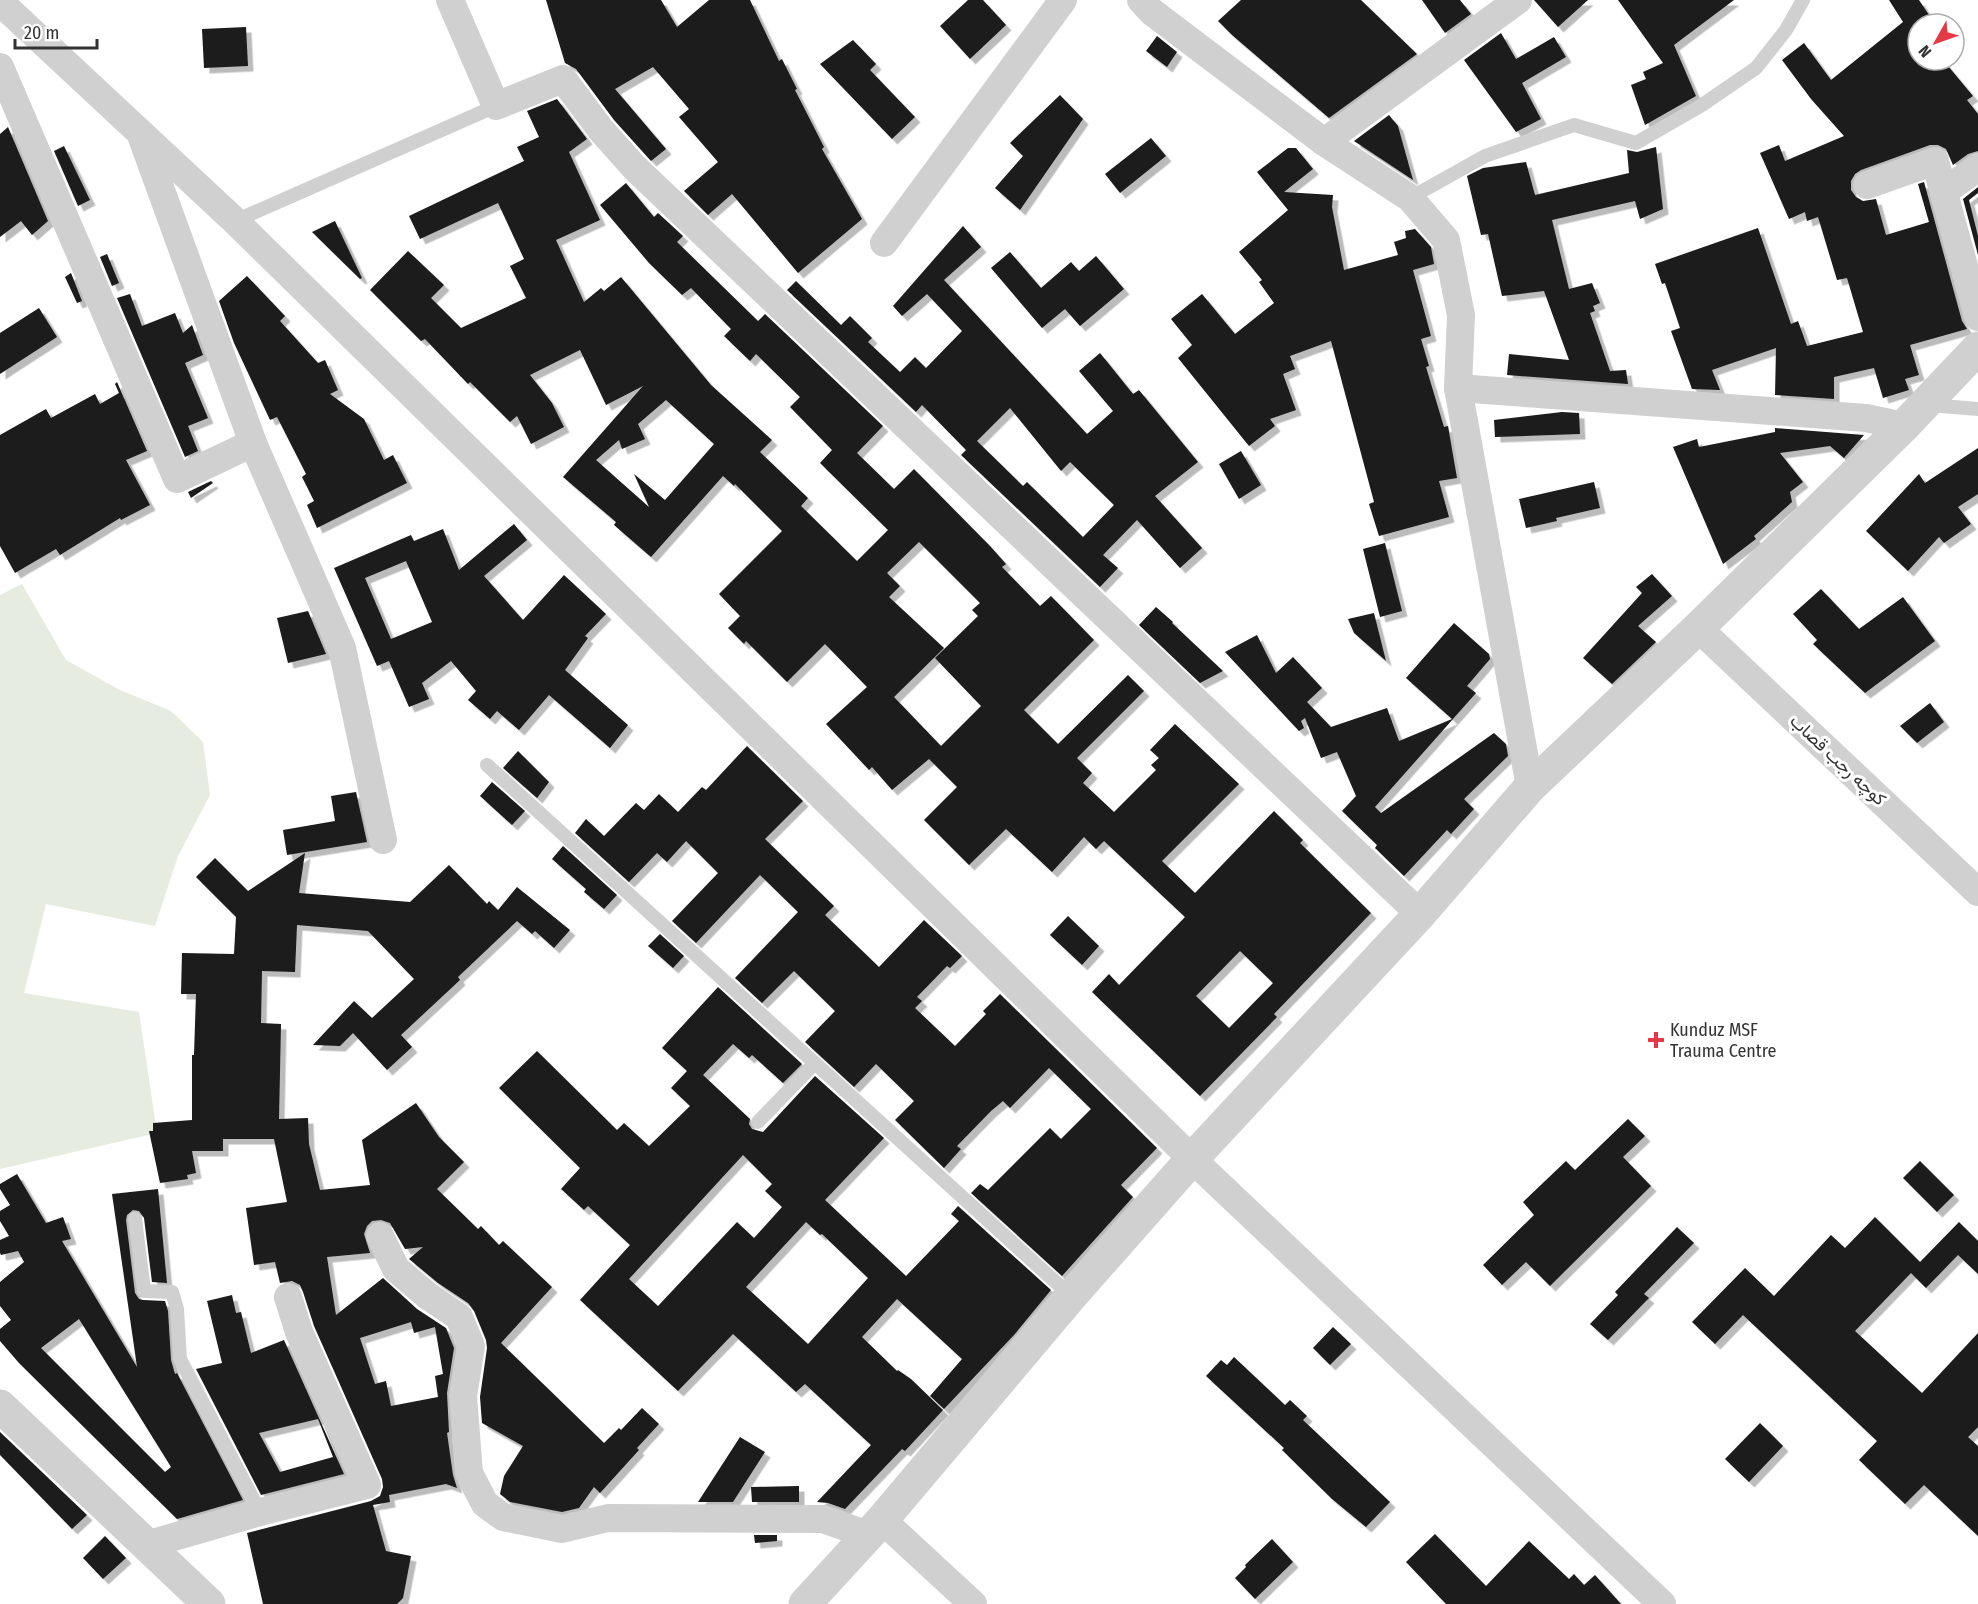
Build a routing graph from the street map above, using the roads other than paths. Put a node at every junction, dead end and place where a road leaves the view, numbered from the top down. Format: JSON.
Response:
{"nodes":[{"id":1,"x":450,"y":0,"type":"edge"},
{"id":2,"x":1063,"y":0,"type":"edge"},
{"id":3,"x":1518,"y":0,"type":"edge"},
{"id":4,"x":1803,"y":0,"type":"edge"},
{"id":5,"x":1153,"y":4,"type":"edge"},
{"id":6,"x":1,"y":6,"type":"edge"},
{"id":7,"x":0,"y":67,"type":"edge"},
{"id":8,"x":496,"y":106,"type":"junction"},
{"id":9,"x":139,"y":132,"type":"junction"},
{"id":10,"x":1324,"y":142,"type":"junction"},
{"id":11,"x":1978,"y":167,"type":"edge"},
{"id":12,"x":1867,"y":185,"type":"dead end"},
{"id":13,"x":1944,"y":192,"type":"junction"},
{"id":14,"x":1410,"y":198,"type":"junction"},
{"id":15,"x":235,"y":221,"type":"junction"},
{"id":16,"x":884,"y":243,"type":"dead end"},
{"id":17,"x":1978,"y":317,"type":"edge"},
{"id":18,"x":1978,"y":348,"type":"edge"},
{"id":19,"x":1458,"y":388,"type":"junction"},
{"id":20,"x":1978,"y":409,"type":"edge"},
{"id":21,"x":1914,"y":415,"type":"junction"},
{"id":22,"x":253,"y":443,"type":"junction"},
{"id":23,"x":1698,"y":628,"type":"junction"},
{"id":24,"x":487,"y":765,"type":"dead end"},
{"id":25,"x":1530,"y":788,"type":"junction"},
{"id":26,"x":383,"y":840,"type":"dead end"},
{"id":27,"x":1978,"y":892,"type":"edge"},
{"id":28,"x":1420,"y":914,"type":"junction"},
{"id":29,"x":815,"y":1063,"type":"junction"},
{"id":30,"x":758,"y":1122,"type":"dead end"},
{"id":31,"x":1192,"y":1159,"type":"junction"},
{"id":32,"x":135,"y":1219,"type":"dead end"},
{"id":33,"x":380,"y":1236,"type":"dead end"},
{"id":34,"x":1071,"y":1296,"type":"junction"},
{"id":35,"x":288,"y":1297,"type":"dead end"},
{"id":36,"x":0,"y":1406,"type":"edge"},
{"id":37,"x":260,"y":1512,"type":"junction"},
{"id":38,"x":875,"y":1528,"type":"junction"},
{"id":39,"x":146,"y":1545,"type":"junction"},
{"id":40,"x":209,"y":1604,"type":"edge"},
{"id":41,"x":805,"y":1604,"type":"edge"},
{"id":42,"x":973,"y":1604,"type":"edge"},
{"id":43,"x":1662,"y":1604,"type":"edge"}],
"edges":[{"from":1,"to":8,"type":"street"},
{"from":2,"to":16,"type":"street"},
{"from":3,"to":10,"type":"street"},
{"from":4,"to":14,"type":"lane"},
{"from":5,"to":10,"type":"street"},
{"from":6,"to":9,"type":"street"},
{"from":7,"to":22,"type":"street"},
{"from":8,"to":15,"type":"lane"},
{"from":8,"to":28,"type":"street"},
{"from":9,"to":15,"type":"street"},
{"from":9,"to":22,"type":"street"},
{"from":10,"to":14,"type":"street"},
{"from":11,"to":13,"type":"street"},
{"from":12,"to":13,"type":"street"},
{"from":13,"to":17,"type":"street"},
{"from":14,"to":19,"type":"street"},
{"from":15,"to":31,"type":"street"},
{"from":18,"to":21,"type":"street"},
{"from":19,"to":21,"type":"street"},
{"from":19,"to":25,"type":"street"},
{"from":20,"to":21,"type":"lane"},
{"from":21,"to":23,"type":"street"},
{"from":22,"to":26,"type":"street"},
{"from":23,"to":25,"type":"street"},
{"from":23,"to":27,"type":"street","name":"کوچه رجب قصاب"},
{"from":24,"to":29,"type":"lane"},
{"from":25,"to":28,"type":"street"},
{"from":28,"to":31,"type":"street"},
{"from":29,"to":30,"type":"lane"},
{"from":29,"to":34,"type":"lane"},
{"from":31,"to":34,"type":"street"},
{"from":31,"to":43,"type":"street"},
{"from":32,"to":37,"type":"lane"},
{"from":33,"to":38,"type":"street"},
{"from":34,"to":38,"type":"street"},
{"from":35,"to":37,"type":"street"},
{"from":36,"to":39,"type":"street"},
{"from":37,"to":39,"type":"street"},
{"from":38,"to":41,"type":"street"},
{"from":38,"to":42,"type":"street"},
{"from":39,"to":40,"type":"street"}]}
